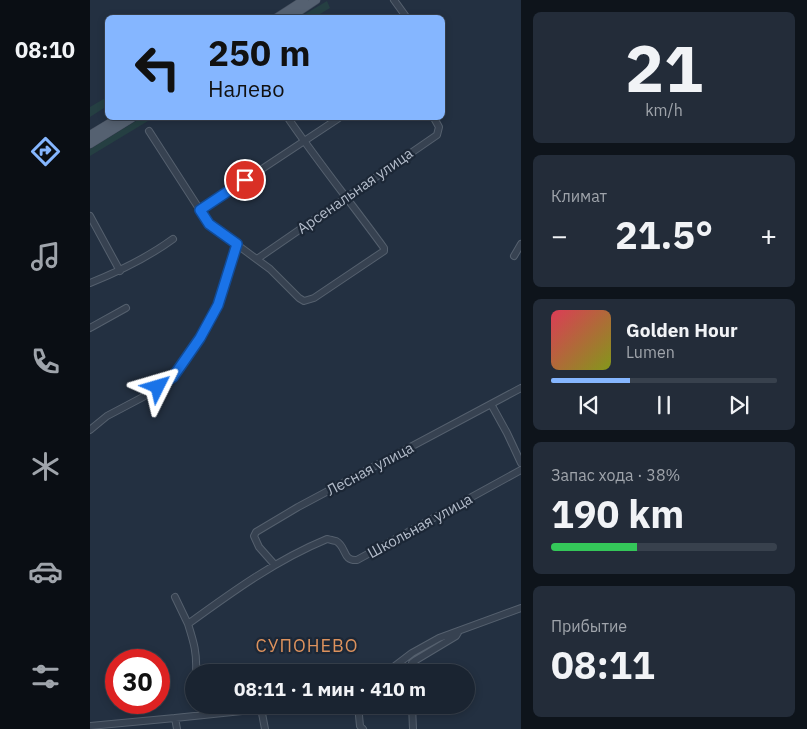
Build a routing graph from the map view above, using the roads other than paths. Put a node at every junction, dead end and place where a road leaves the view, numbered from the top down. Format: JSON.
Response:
{"nodes":[{"id":1,"x":304,"y":0,"type":"edge"},
{"id":2,"x":316,"y":0,"type":"edge"},
{"id":3,"x":394,"y":0,"type":"edge"},
{"id":4,"x":281,"y":15,"type":"edge"},
{"id":5,"x":294,"y":15,"type":"edge"},
{"id":6,"x":405,"y":15,"type":"edge"},
{"id":7,"x":115,"y":120,"type":"edge"},
{"id":8,"x":129,"y":120,"type":"edge"},
{"id":9,"x":289,"y":120,"type":"edge"},
{"id":10,"x":336,"y":120,"type":"edge"},
{"id":11,"x":435,"y":120,"type":"edge"},
{"id":12,"x":149,"y":131,"type":"dead end"},
{"id":13,"x":90,"y":135,"type":"edge"},
{"id":14,"x":304,"y":141,"type":"junction"},
{"id":15,"x":90,"y":144,"type":"edge"},
{"id":16,"x":347,"y":196,"type":"junction"},
{"id":17,"x":200,"y":210,"type":"junction"},
{"id":18,"x":90,"y":216,"type":"edge"},
{"id":19,"x":93,"y":226,"type":"edge"},
{"id":20,"x":174,"y":239,"type":"dead end"},
{"id":21,"x":237,"y":244,"type":"junction"},
{"id":22,"x":521,"y":244,"type":"edge"},
{"id":23,"x":514,"y":256,"type":"dead end"},
{"id":24,"x":257,"y":259,"type":"junction"},
{"id":25,"x":120,"y":271,"type":"junction"},
{"id":26,"x":90,"y":284,"type":"edge"},
{"id":27,"x":126,"y":308,"type":"dead end"},
{"id":28,"x":90,"y":328,"type":"edge"},
{"id":29,"x":521,"y":388,"type":"edge"},
{"id":30,"x":491,"y":404,"type":"junction"},
{"id":31,"x":90,"y":430,"type":"edge"},
{"id":32,"x":521,"y":463,"type":"edge"},
{"id":33,"x":521,"y":470,"type":"edge"},
{"id":34,"x":274,"y":564,"type":"junction"},
{"id":35,"x":175,"y":597,"type":"dead end"},
{"id":36,"x":521,"y":608,"type":"edge"},
{"id":37,"x":188,"y":624,"type":"junction"},
{"id":38,"x":459,"y":631,"type":"junction"},
{"id":39,"x":197,"y":664,"type":"edge"},
{"id":40,"x":398,"y":664,"type":"edge"},
{"id":41,"x":412,"y":664,"type":"edge"},
{"id":42,"x":211,"y":714,"type":"edge"},
{"id":43,"x":262,"y":714,"type":"edge"},
{"id":44,"x":359,"y":714,"type":"edge"},
{"id":45,"x":412,"y":714,"type":"edge"},
{"id":46,"x":203,"y":715,"type":"joint"},
{"id":47,"x":175,"y":718,"type":"junction"},
{"id":48,"x":90,"y":726,"type":"edge"},
{"id":49,"x":177,"y":729,"type":"edge"},
{"id":50,"x":265,"y":729,"type":"edge"},
{"id":51,"x":363,"y":729,"type":"edge"},
{"id":52,"x":413,"y":729,"type":"edge"}],
"edges":[{"from":1,"to":4,"type":"main road"},
{"from":2,"to":5,"type":"main road"},
{"from":3,"to":6,"type":"street"},
{"from":7,"to":13,"type":"main road"},
{"from":8,"to":15,"type":"main road"},
{"from":9,"to":14,"type":"street"},
{"from":10,"to":14,"type":"street"},
{"from":11,"to":16,"type":"street","name":"Арсенальная улица"},
{"from":12,"to":17,"type":"street"},
{"from":14,"to":16,"type":"street"},
{"from":14,"to":17,"type":"street"},
{"from":16,"to":24,"type":"street","name":"Арсенальная улица"},
{"from":16,"to":24,"type":"street"},
{"from":17,"to":21,"type":"street"},
{"from":18,"to":19,"type":"street"},
{"from":19,"to":25,"type":"street"},
{"from":20,"to":25,"type":"street"},
{"from":21,"to":24,"type":"street"},
{"from":21,"to":31,"type":"street"},
{"from":22,"to":23,"type":"street"},
{"from":25,"to":26,"type":"street"},
{"from":27,"to":28,"type":"street"},
{"from":29,"to":30,"type":"street","name":"Лесная улица"},
{"from":30,"to":32,"type":"street"},
{"from":30,"to":34,"type":"street","name":"Лесная улица"},
{"from":33,"to":34,"type":"street","name":"Школьная улица"},
{"from":34,"to":37,"type":"street","name":"Школьная улица"},
{"from":35,"to":37,"type":"street"},
{"from":36,"to":38,"type":"street"},
{"from":37,"to":39,"type":"street"},
{"from":38,"to":40,"type":"street"},
{"from":38,"to":41,"type":"street"},
{"from":42,"to":46,"type":"street"},
{"from":43,"to":50,"type":"street"},
{"from":44,"to":51,"type":"street"},
{"from":45,"to":52,"type":"street"},
{"from":46,"to":47,"type":"street"},
{"from":47,"to":48,"type":"street"},
{"from":47,"to":49,"type":"street"}]}
